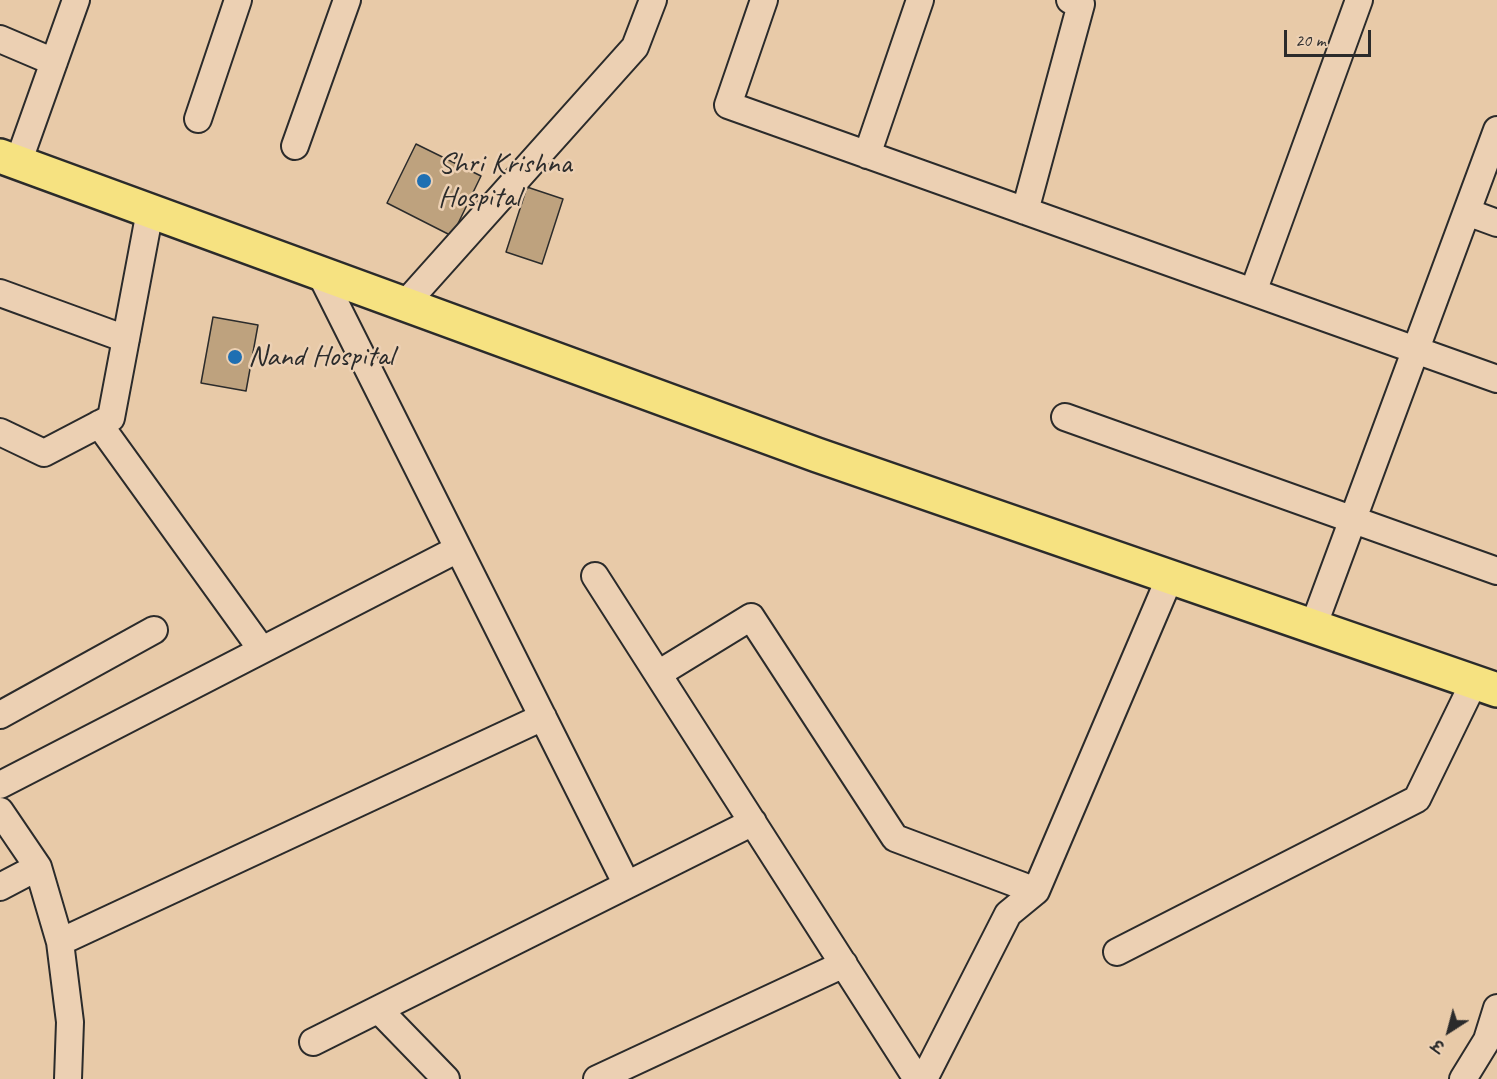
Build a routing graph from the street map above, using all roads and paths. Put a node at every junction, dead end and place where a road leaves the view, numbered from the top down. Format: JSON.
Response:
{"nodes":[{"id":1,"x":76,"y":0,"type":"edge"},
{"id":2,"x":238,"y":0,"type":"edge"},
{"id":3,"x":346,"y":0,"type":"edge"},
{"id":4,"x":653,"y":0,"type":"edge"},
{"id":5,"x":764,"y":0,"type":"edge"},
{"id":6,"x":920,"y":0,"type":"edge"},
{"id":7,"x":1070,"y":0,"type":"edge"},
{"id":8,"x":1359,"y":0,"type":"edge"},
{"id":9,"x":0,"y":39,"type":"edge"},
{"id":10,"x":54,"y":62,"type":"junction"},
{"id":11,"x":198,"y":119,"type":"dead end"},
{"id":12,"x":1497,"y":130,"type":"edge"},
{"id":13,"x":295,"y":146,"type":"dead end"},
{"id":14,"x":867,"y":155,"type":"junction"},
{"id":15,"x":5,"y":159,"type":"edge"},
{"id":16,"x":150,"y":211,"type":"junction"},
{"id":17,"x":1025,"y":211,"type":"junction"},
{"id":18,"x":1467,"y":212,"type":"junction"},
{"id":19,"x":1497,"y":223,"type":"edge"},
{"id":20,"x":320,"y":273,"type":"junction"},
{"id":21,"x":1253,"y":292,"type":"junction"},
{"id":22,"x":0,"y":293,"type":"edge"},
{"id":23,"x":405,"y":304,"type":"junction"},
{"id":24,"x":126,"y":339,"type":"junction"},
{"id":25,"x":1416,"y":350,"type":"junction"},
{"id":26,"x":1497,"y":379,"type":"edge"},
{"id":27,"x":1065,"y":417,"type":"dead end"},
{"id":28,"x":99,"y":424,"type":"junction"},
{"id":29,"x":0,"y":432,"type":"edge"},
{"id":30,"x":1353,"y":520,"type":"junction"},
{"id":31,"x":458,"y":549,"type":"junction"},
{"id":32,"x":1497,"y":571,"type":"edge"},
{"id":33,"x":595,"y":576,"type":"dead end"},
{"id":34,"x":1170,"y":577,"type":"junction"},
{"id":35,"x":1313,"y":627,"type":"junction"},
{"id":36,"x":154,"y":630,"type":"dead end"},
{"id":37,"x":262,"y":650,"type":"junction"},
{"id":38,"x":658,"y":674,"type":"junction"},
{"id":39,"x":1485,"y":686,"type":"edge"},
{"id":40,"x":0,"y":715,"type":"edge"},
{"id":41,"x":543,"y":717,"type":"junction"},
{"id":42,"x":0,"y":785,"type":"edge"},
{"id":43,"x":0,"y":811,"type":"edge"},
{"id":44,"x":753,"y":822,"type":"junction"},
{"id":45,"x":38,"y":867,"type":"junction"},
{"id":46,"x":627,"y":885,"type":"junction"},
{"id":47,"x":0,"y":887,"type":"edge"},
{"id":48,"x":1036,"y":891,"type":"junction"},
{"id":49,"x":60,"y":942,"type":"junction"},
{"id":50,"x":1117,"y":952,"type":"dead end"},
{"id":51,"x":843,"y":964,"type":"junction"},
{"id":52,"x":1497,"y":1008,"type":"edge"},
{"id":53,"x":379,"y":1010,"type":"junction"},
{"id":54,"x":313,"y":1042,"type":"dead end"},
{"id":55,"x":71,"y":1077,"type":"edge"},
{"id":56,"x":446,"y":1079,"type":"edge"},
{"id":57,"x":597,"y":1079,"type":"edge"},
{"id":58,"x":917,"y":1079,"type":"edge"},
{"id":59,"x":924,"y":1079,"type":"edge"},
{"id":60,"x":1463,"y":1079,"type":"edge"}],
"edges":[{"from":1,"to":10,"type":"street"},
{"from":2,"to":11,"type":"street"},
{"from":3,"to":13,"type":"street"},
{"from":4,"to":23,"type":"street"},
{"from":5,"to":14,"type":"street"},
{"from":6,"to":14,"type":"street"},
{"from":7,"to":17,"type":"street"},
{"from":8,"to":21,"type":"street"},
{"from":9,"to":10,"type":"street"},
{"from":10,"to":15,"type":"street"},
{"from":12,"to":18,"type":"street"},
{"from":14,"to":17,"type":"street"},
{"from":15,"to":16,"type":"highway"},
{"from":16,"to":20,"type":"highway"},
{"from":16,"to":24,"type":"street"},
{"from":17,"to":21,"type":"street"},
{"from":18,"to":19,"type":"street"},
{"from":18,"to":25,"type":"street"},
{"from":20,"to":23,"type":"highway"},
{"from":20,"to":31,"type":"street"},
{"from":21,"to":25,"type":"street"},
{"from":22,"to":24,"type":"street"},
{"from":23,"to":34,"type":"highway"},
{"from":24,"to":28,"type":"street"},
{"from":25,"to":26,"type":"street"},
{"from":25,"to":30,"type":"street"},
{"from":27,"to":30,"type":"street"},
{"from":28,"to":29,"type":"street"},
{"from":28,"to":37,"type":"street"},
{"from":30,"to":32,"type":"street"},
{"from":30,"to":35,"type":"street"},
{"from":31,"to":37,"type":"street"},
{"from":31,"to":41,"type":"street"},
{"from":33,"to":38,"type":"street"},
{"from":34,"to":35,"type":"highway"},
{"from":34,"to":48,"type":"street"},
{"from":35,"to":39,"type":"highway"},
{"from":36,"to":40,"type":"street"},
{"from":37,"to":42,"type":"street"},
{"from":38,"to":44,"type":"street"},
{"from":38,"to":48,"type":"street"},
{"from":39,"to":50,"type":"street"},
{"from":41,"to":46,"type":"street"},
{"from":41,"to":49,"type":"street"},
{"from":43,"to":45,"type":"street"},
{"from":44,"to":46,"type":"street"},
{"from":44,"to":51,"type":"street"},
{"from":45,"to":47,"type":"street"},
{"from":45,"to":49,"type":"street"},
{"from":46,"to":53,"type":"street"},
{"from":48,"to":59,"type":"street"},
{"from":49,"to":55,"type":"street"},
{"from":51,"to":57,"type":"street"},
{"from":51,"to":58,"type":"street"},
{"from":52,"to":60,"type":"street"},
{"from":53,"to":54,"type":"street"},
{"from":53,"to":56,"type":"street"}]}
